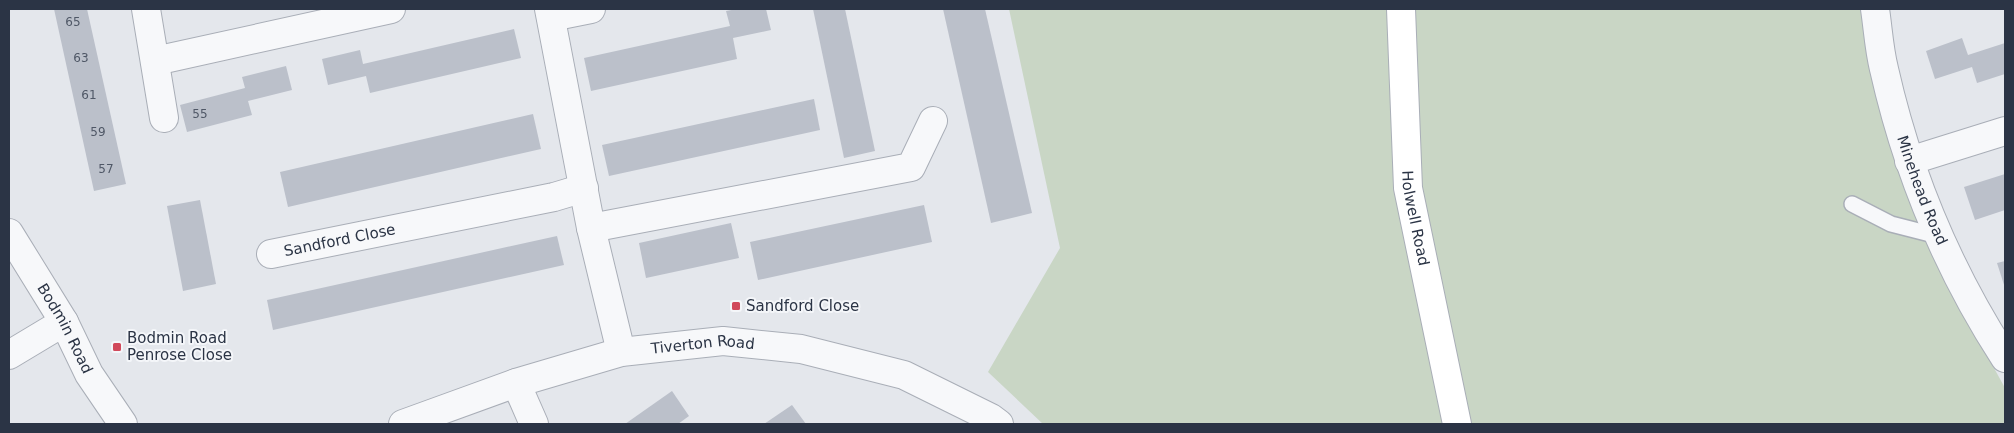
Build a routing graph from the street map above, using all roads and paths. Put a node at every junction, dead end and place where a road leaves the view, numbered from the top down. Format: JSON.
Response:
{"nodes":[{"id":1,"x":146,"y":9,"type":"edge"},
{"id":2,"x":391,"y":9,"type":"edge"},
{"id":3,"x":591,"y":9,"type":"edge"},
{"id":4,"x":1401,"y":9,"type":"edge"},
{"id":5,"x":1875,"y":9,"type":"edge"},
{"id":6,"x":550,"y":13,"type":"edge"},
{"id":7,"x":155,"y":61,"type":"junction"},
{"id":8,"x":164,"y":118,"type":"dead end"},
{"id":9,"x":933,"y":122,"type":"dead end"},
{"id":10,"x":2005,"y":130,"type":"edge"},
{"id":11,"x":1909,"y":161,"type":"junction"},
{"id":12,"x":584,"y":188,"type":"junction"},
{"id":13,"x":1852,"y":204,"type":"dead end"},
{"id":14,"x":592,"y":228,"type":"junction"},
{"id":15,"x":9,"y":233,"type":"edge"},
{"id":16,"x":1938,"y":236,"type":"junction"},
{"id":17,"x":271,"y":254,"type":"dead end"},
{"id":18,"x":64,"y":322,"type":"junction"},
{"id":19,"x":2003,"y":351,"type":"edge"},
{"id":20,"x":621,"y":352,"type":"junction"},
{"id":21,"x":9,"y":355,"type":"edge"},
{"id":22,"x":516,"y":383,"type":"junction"},
{"id":23,"x":123,"y":424,"type":"edge"},
{"id":24,"x":403,"y":424,"type":"edge"},
{"id":25,"x":534,"y":424,"type":"edge"},
{"id":26,"x":999,"y":424,"type":"edge"},
{"id":27,"x":1457,"y":424,"type":"edge"}],
"edges":[{"from":1,"to":7,"type":"street"},
{"from":2,"to":7,"type":"street"},
{"from":3,"to":6,"type":"street"},
{"from":4,"to":27,"type":"street","name":"Holwell Road"},
{"from":5,"to":11,"type":"street","name":"Minehead Road"},
{"from":6,"to":12,"type":"street"},
{"from":7,"to":8,"type":"street"},
{"from":9,"to":14,"type":"street"},
{"from":10,"to":11,"type":"street"},
{"from":11,"to":16,"type":"street","name":"Minehead Road"},
{"from":12,"to":14,"type":"street"},
{"from":12,"to":17,"type":"street","name":"Sandford Close"},
{"from":13,"to":16,"type":"lane"},
{"from":14,"to":20,"type":"street"},
{"from":15,"to":18,"type":"street","name":"Bodmin Road"},
{"from":16,"to":19,"type":"street","name":"Minehead Road"},
{"from":18,"to":21,"type":"street"},
{"from":18,"to":23,"type":"street","name":"Bodmin Road"},
{"from":20,"to":22,"type":"street","name":"Tiverton Road"},
{"from":20,"to":26,"type":"street","name":"Tiverton Road"},
{"from":22,"to":24,"type":"street","name":"Tiverton Road"},
{"from":22,"to":25,"type":"street"}]}
